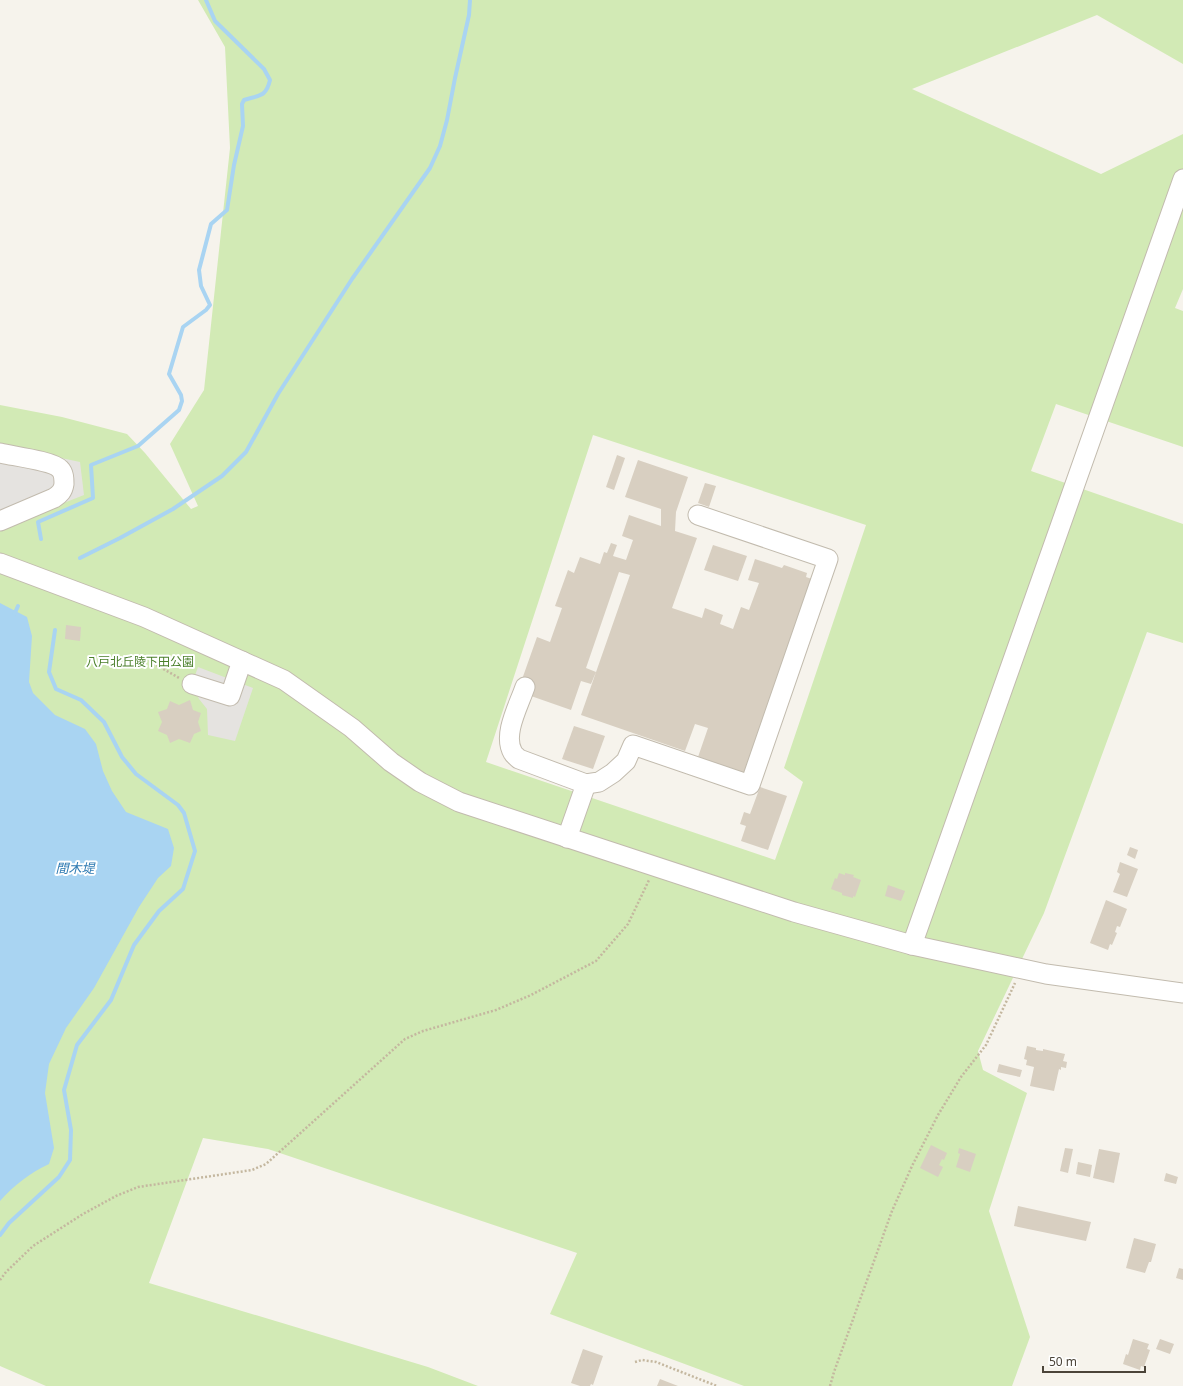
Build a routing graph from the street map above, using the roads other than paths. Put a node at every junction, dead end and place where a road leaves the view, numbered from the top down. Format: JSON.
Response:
{"nodes":[{"id":1,"x":1183,"y":179,"type":"edge"},
{"id":2,"x":0,"y":453,"type":"edge"},
{"id":3,"x":698,"y":515,"type":"dead end"},
{"id":4,"x":0,"y":521,"type":"edge"},
{"id":5,"x":0,"y":563,"type":"edge"},
{"id":6,"x":242,"y":661,"type":"junction"},
{"id":7,"x":192,"y":684,"type":"road end"},
{"id":8,"x":525,"y":687,"type":"dead end"},
{"id":9,"x":586,"y":784,"type":"junction"},
{"id":10,"x":567,"y":838,"type":"junction"},
{"id":11,"x":912,"y":945,"type":"junction"},
{"id":12,"x":1183,"y":993,"type":"edge"}],
"edges":[{"from":1,"to":11,"type":"street"},
{"from":2,"to":4,"type":"street"},
{"from":3,"to":9,"type":"street"},
{"from":5,"to":6,"type":"street"},
{"from":6,"to":7,"type":"street"},
{"from":6,"to":10,"type":"street"},
{"from":8,"to":9,"type":"street"},
{"from":9,"to":10,"type":"street"},
{"from":10,"to":11,"type":"street"},
{"from":11,"to":12,"type":"street"}]}
